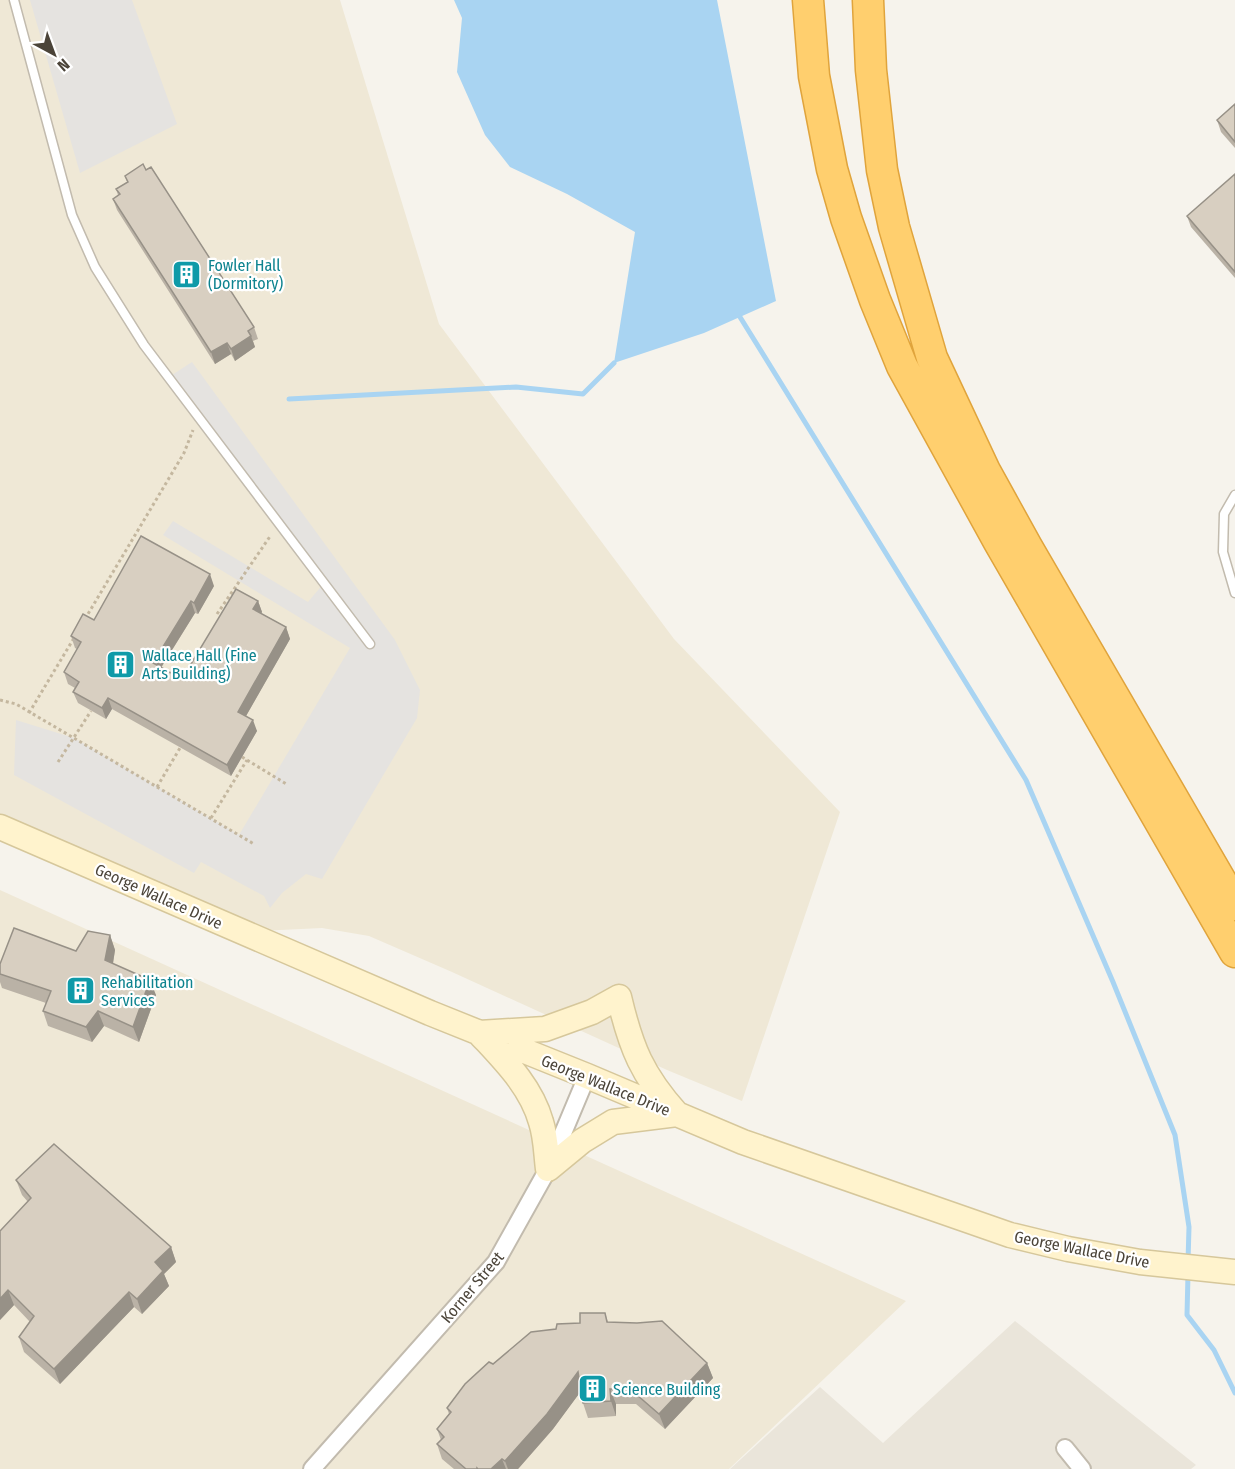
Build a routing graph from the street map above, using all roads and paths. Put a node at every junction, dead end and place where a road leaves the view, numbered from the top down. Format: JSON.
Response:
{"nodes":[{"id":1,"x":14,"y":0,"type":"edge"},
{"id":2,"x":808,"y":0,"type":"edge"},
{"id":3,"x":868,"y":0,"type":"edge"},
{"id":4,"x":198,"y":417,"type":"junction"},
{"id":5,"x":1235,"y":495,"type":"edge"},
{"id":6,"x":279,"y":524,"type":"junction"},
{"id":7,"x":109,"y":579,"type":"junction"},
{"id":8,"x":116,"y":584,"type":"edge"},
{"id":9,"x":1235,"y":593,"type":"edge"},
{"id":10,"x":217,"y":614,"type":"dead end"},
{"id":11,"x":84,"y":620,"type":"edge"},
{"id":12,"x":78,"y":631,"type":"edge"},
{"id":13,"x":370,"y":644,"type":"dead end"},
{"id":14,"x":0,"y":700,"type":"edge"},
{"id":15,"x":91,"y":711,"type":"edge"},
{"id":16,"x":29,"y":713,"type":"junction"},
{"id":17,"x":74,"y":738,"type":"junction"},
{"id":18,"x":180,"y":748,"type":"edge"},
{"id":19,"x":242,"y":757,"type":"edge"},
{"id":20,"x":247,"y":760,"type":"junction"},
{"id":21,"x":58,"y":762,"type":"dead end"},
{"id":22,"x":288,"y":785,"type":"dead end"},
{"id":23,"x":157,"y":787,"type":"junction"},
{"id":24,"x":211,"y":818,"type":"junction"},
{"id":25,"x":0,"y":827,"type":"edge"},
{"id":26,"x":254,"y":844,"type":"dead end"},
{"id":27,"x":1235,"y":905,"type":"edge"},
{"id":28,"x":1235,"y":952,"type":"edge"},
{"id":29,"x":479,"y":1033,"type":"junction"},
{"id":30,"x":587,"y":1076,"type":"junction"},
{"id":31,"x":677,"y":1114,"type":"junction"},
{"id":32,"x":548,"y":1169,"type":"junction"},
{"id":33,"x":1235,"y":1272,"type":"edge"},
{"id":34,"x":1065,"y":1448,"type":"dead end"},
{"id":35,"x":312,"y":1469,"type":"edge"},
{"id":36,"x":1082,"y":1469,"type":"edge"}],
"edges":[{"from":1,"to":4,"type":"lane"},
{"from":2,"to":28,"type":"highway"},
{"from":3,"to":27,"type":"highway"},
{"from":4,"to":6,"type":"lane"},
{"from":4,"to":7,"type":"path"},
{"from":5,"to":9,"type":"lane"},
{"from":6,"to":10,"type":"path"},
{"from":6,"to":13,"type":"lane"},
{"from":7,"to":8,"type":"path"},
{"from":7,"to":11,"type":"path"},
{"from":12,"to":16,"type":"path"},
{"from":14,"to":16,"type":"path"},
{"from":15,"to":17,"type":"path"},
{"from":16,"to":17,"type":"path"},
{"from":17,"to":21,"type":"path"},
{"from":17,"to":23,"type":"path"},
{"from":18,"to":23,"type":"path"},
{"from":19,"to":20,"type":"path"},
{"from":20,"to":22,"type":"path"},
{"from":20,"to":24,"type":"path"},
{"from":23,"to":24,"type":"path"},
{"from":24,"to":26,"type":"path"},
{"from":25,"to":29,"type":"street","name":"George Wallace Drive"},
{"from":29,"to":30,"type":"street","name":"George Wallace Drive"},
{"from":29,"to":31,"type":"street"},
{"from":29,"to":32,"type":"street"},
{"from":30,"to":31,"type":"street","name":"George Wallace Drive"},
{"from":30,"to":32,"type":"street","name":"Korner Street"},
{"from":31,"to":32,"type":"street"},
{"from":31,"to":33,"type":"street","name":"George Wallace Drive"},
{"from":32,"to":35,"type":"street","name":"Korner Street"},
{"from":34,"to":36,"type":"street"}]}
